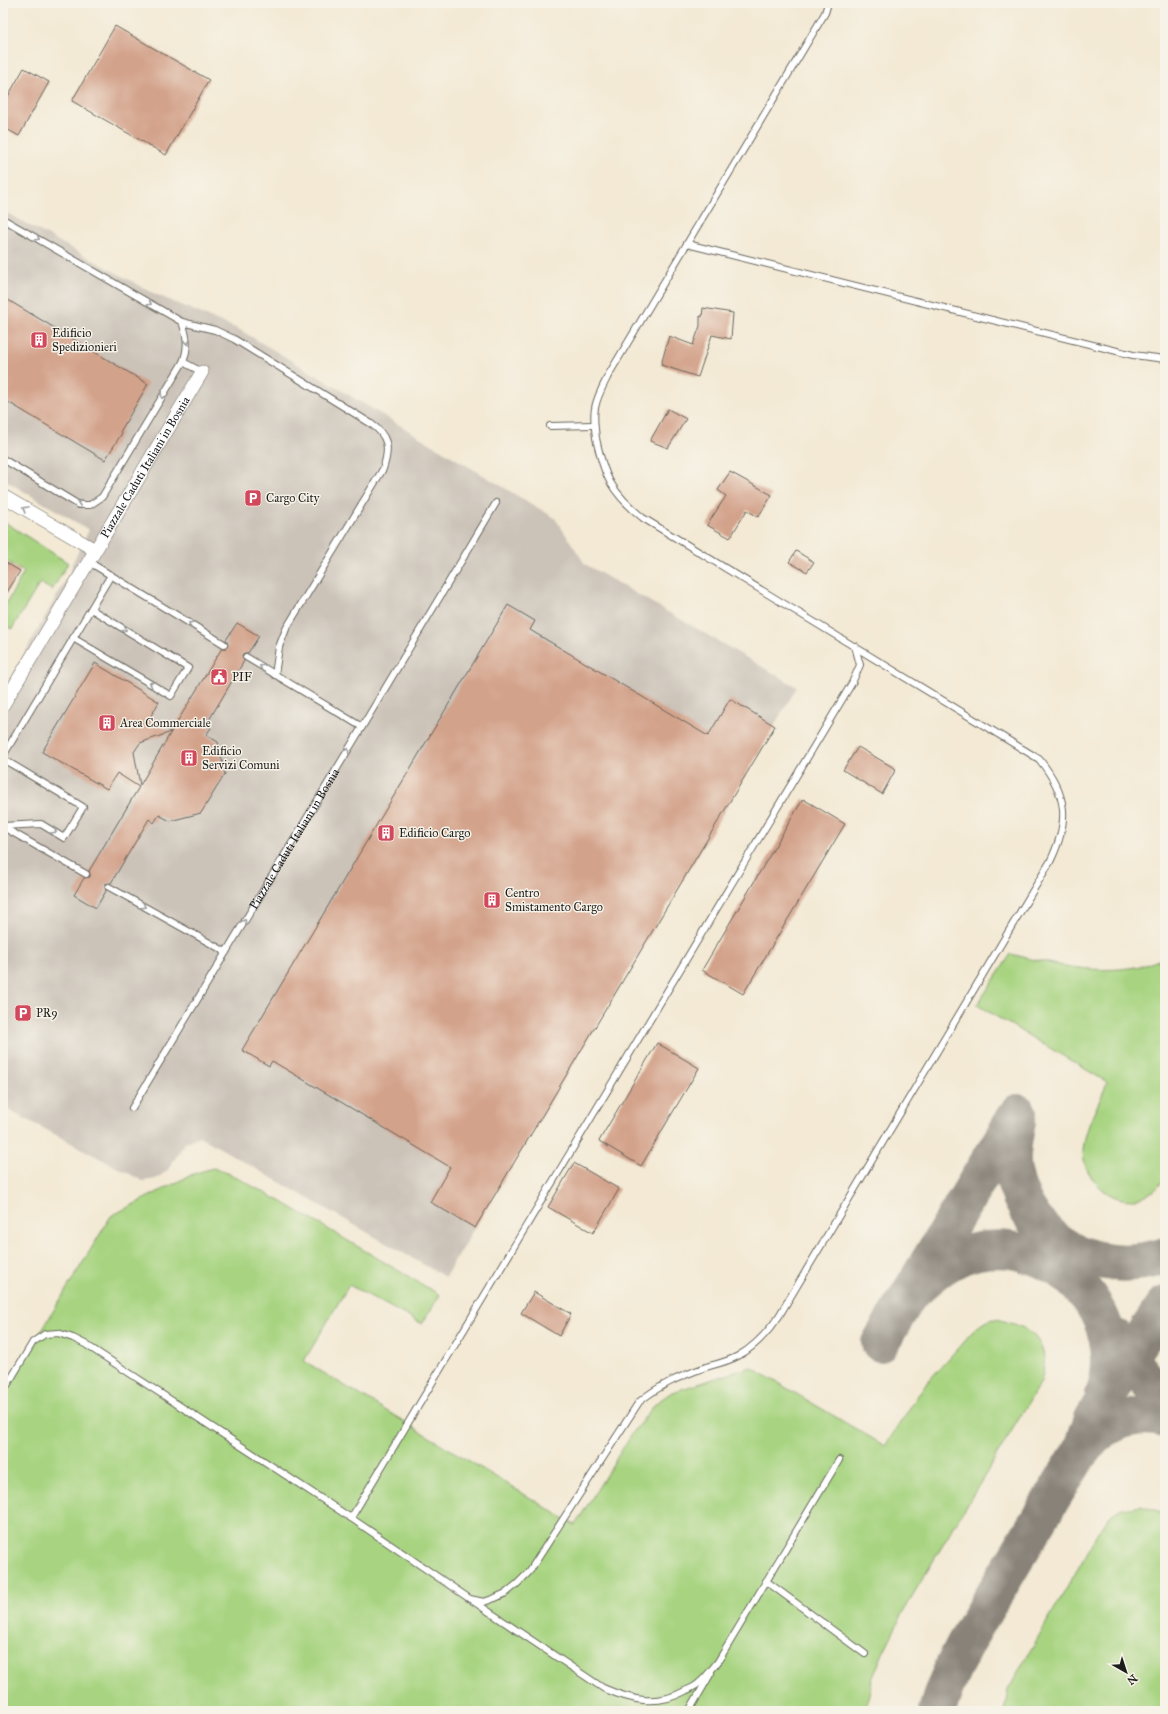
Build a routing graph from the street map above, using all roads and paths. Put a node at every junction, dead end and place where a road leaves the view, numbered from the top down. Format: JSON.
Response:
{"nodes":[{"id":1,"x":828,"y":3,"type":"edge"},
{"id":2,"x":3,"y":218,"type":"edge"},
{"id":3,"x":687,"y":244,"type":"junction"},
{"id":4,"x":182,"y":322,"type":"junction"},
{"id":5,"x":1165,"y":359,"type":"edge"},
{"id":6,"x":183,"y":362,"type":"junction"},
{"id":7,"x":202,"y":372,"type":"joint"},
{"id":8,"x":594,"y":425,"type":"junction"},
{"id":9,"x":550,"y":426,"type":"dead end"},
{"id":10,"x":3,"y":459,"type":"edge"},
{"id":11,"x":3,"y":496,"type":"edge"},
{"id":12,"x":496,"y":504,"type":"dead end"},
{"id":13,"x":95,"y":550,"type":"junction"},
{"id":14,"x":88,"y":561,"type":"junction"},
{"id":15,"x":111,"y":575,"type":"junction"},
{"id":16,"x":91,"y":609,"type":"junction"},
{"id":17,"x":3,"y":628,"type":"edge"},
{"id":18,"x":3,"y":637,"type":"edge"},
{"id":19,"x":73,"y":638,"type":"junction"},
{"id":20,"x":224,"y":644,"type":"dead end"},
{"id":21,"x":855,"y":646,"type":"junction"},
{"id":22,"x":246,"y":657,"type":"dead end"},
{"id":23,"x":275,"y":675,"type":"junction"},
{"id":24,"x":3,"y":705,"type":"edge"},
{"id":25,"x":362,"y":727,"type":"junction"},
{"id":26,"x":3,"y":757,"type":"edge"},
{"id":27,"x":3,"y":826,"type":"edge"},
{"id":28,"x":86,"y":874,"type":"dead end"},
{"id":29,"x":109,"y":887,"type":"dead end"},
{"id":30,"x":226,"y":952,"type":"junction"},
{"id":31,"x":132,"y":1108,"type":"dead end"},
{"id":32,"x":3,"y":1392,"type":"edge"},
{"id":33,"x":839,"y":1460,"type":"dead end"},
{"id":34,"x":351,"y":1518,"type":"junction"},
{"id":35,"x":766,"y":1581,"type":"junction"},
{"id":36,"x":470,"y":1599,"type":"junction"},
{"id":37,"x":865,"y":1654,"type":"dead end"},
{"id":38,"x":721,"y":1658,"type":"junction"},
{"id":39,"x":689,"y":1711,"type":"edge"}],
"edges":[{"from":1,"to":3,"type":"lane"},
{"from":2,"to":4,"type":"lane","one_way":true},
{"from":3,"to":5,"type":"lane"},
{"from":3,"to":8,"type":"lane"},
{"from":4,"to":6,"type":"lane","one_way":true},
{"from":4,"to":23,"type":"lane"},
{"from":6,"to":7,"type":"lane"},
{"from":6,"to":10,"type":"lane","one_way":true},
{"from":7,"to":13,"type":"street","name":"Piazzale Caduti Italiani in Bosnia"},
{"from":8,"to":9,"type":"lane"},
{"from":8,"to":21,"type":"lane"},
{"from":13,"to":11,"type":"street","one_way":true},
{"from":12,"to":25,"type":"lane","name":"Piazzale Caduti Italiani in Bosnia"},
{"from":13,"to":14,"type":"street","name":"Piazzale Caduti Italiani in Bosnia"},
{"from":14,"to":15,"type":"lane"},
{"from":14,"to":24,"type":"street","name":"Piazzale Caduti Italiani in Bosnia"},
{"from":15,"to":16,"type":"lane"},
{"from":20,"to":15,"type":"lane","one_way":true},
{"from":16,"to":19,"type":"lane"},
{"from":16,"to":19,"type":"lane","one_way":true},
{"from":17,"to":18,"type":"lane"},
{"from":19,"to":26,"type":"lane"},
{"from":21,"to":34,"type":"lane"},
{"from":21,"to":36,"type":"lane"},
{"from":23,"to":22,"type":"lane","one_way":true},
{"from":23,"to":25,"type":"lane"},
{"from":30,"to":25,"type":"lane","name":"Piazzale Caduti Italiani in Bosnia","one_way":true},
{"from":27,"to":26,"type":"lane","one_way":true},
{"from":27,"to":28,"type":"lane"},
{"from":29,"to":30,"type":"lane","one_way":true},
{"from":30,"to":31,"type":"lane","name":"Piazzale Caduti Italiani in Bosnia"},
{"from":32,"to":34,"type":"lane"},
{"from":33,"to":35,"type":"lane"},
{"from":34,"to":36,"type":"lane"},
{"from":35,"to":37,"type":"lane"},
{"from":35,"to":38,"type":"lane"},
{"from":36,"to":38,"type":"lane"},
{"from":38,"to":39,"type":"lane"}]}
